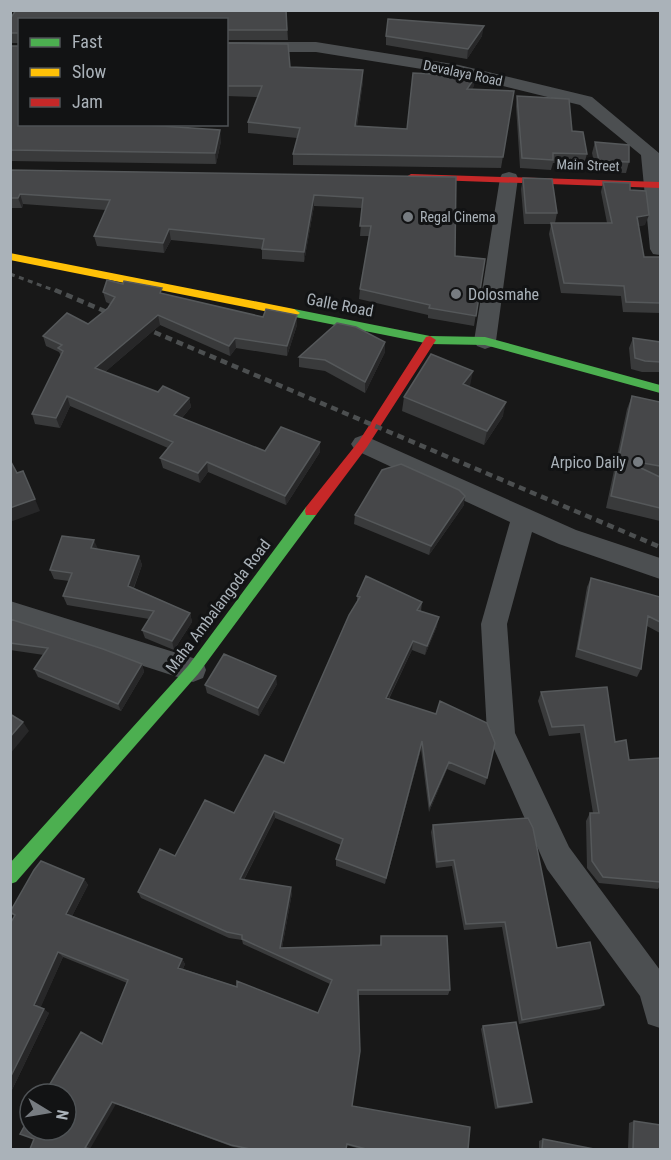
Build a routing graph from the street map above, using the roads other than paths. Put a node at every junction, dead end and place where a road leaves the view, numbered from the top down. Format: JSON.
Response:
{"nodes":[{"id":1,"x":228,"y":47,"type":"edge"},
{"id":2,"x":402,"y":177,"type":"edge"},
{"id":3,"x":509,"y":178,"type":"junction"},
{"id":4,"x":656,"y":184,"type":"edge"},
{"id":5,"x":660,"y":249,"type":"edge"},
{"id":6,"x":10,"y":256,"type":"edge"},
{"id":7,"x":430,"y":340,"type":"junction"},
{"id":8,"x":485,"y":341,"type":"junction"},
{"id":9,"x":660,"y":388,"type":"edge"},
{"id":10,"x":363,"y":444,"type":"junction"},
{"id":11,"x":524,"y":517,"type":"junction"},
{"id":12,"x":660,"y":568,"type":"edge"},
{"id":13,"x":10,"y":612,"type":"edge"},
{"id":14,"x":193,"y":670,"type":"junction"},
{"id":15,"x":10,"y":876,"type":"edge"},
{"id":16,"x":660,"y":1012,"type":"edge"}],
"edges":[{"from":1,"to":4,"type":"street","name":"Devalaya Road"},
{"from":2,"to":3,"type":"main road","name":"Main Street"},
{"from":3,"to":4,"type":"main road","name":"Main Street"},
{"from":3,"to":8,"type":"street"},
{"from":4,"to":5,"type":"street","name":"Devalaya Road"},
{"from":6,"to":7,"type":"main road","name":"Galle Road"},
{"from":7,"to":8,"type":"main road","name":"Galle Road"},
{"from":7,"to":10,"type":"main road","name":"Maha Ambalangoda Road"},
{"from":8,"to":9,"type":"main road","name":"Galle Road"},
{"from":10,"to":11,"type":"street"},
{"from":10,"to":14,"type":"main road","name":"Maha Ambalangoda Road"},
{"from":11,"to":12,"type":"street"},
{"from":11,"to":16,"type":"street"},
{"from":13,"to":14,"type":"street"},
{"from":14,"to":15,"type":"main road","name":"Maha Ambalangoda Road"}]}
